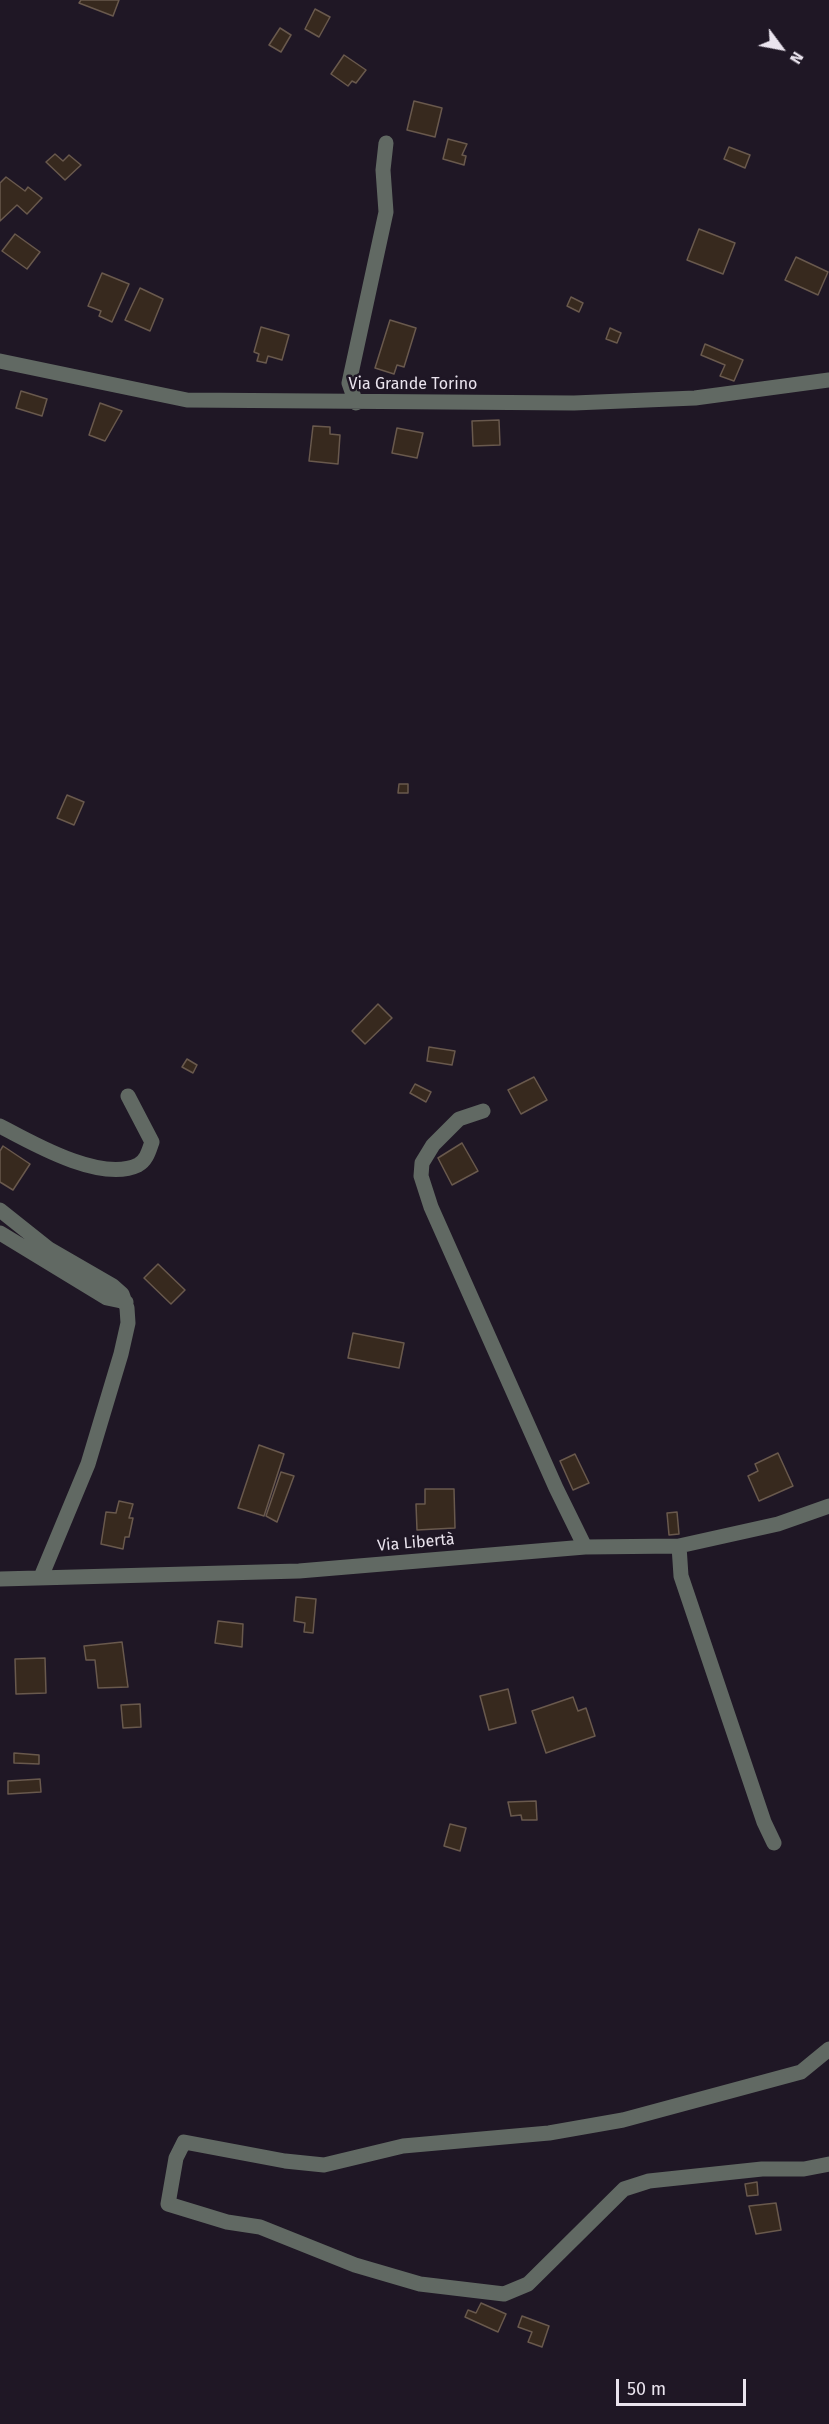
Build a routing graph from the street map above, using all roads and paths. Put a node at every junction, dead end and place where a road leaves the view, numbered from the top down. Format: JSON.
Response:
{"nodes":[{"id":1,"x":386,"y":143,"type":"dead end"},
{"id":2,"x":0,"y":361,"type":"edge"},
{"id":3,"x":829,"y":380,"type":"edge"},
{"id":4,"x":356,"y":402,"type":"junction"},
{"id":5,"x":128,"y":1096,"type":"dead end"},
{"id":6,"x":483,"y":1111,"type":"dead end"},
{"id":7,"x":0,"y":1126,"type":"edge"},
{"id":8,"x":0,"y":1210,"type":"edge"},
{"id":9,"x":0,"y":1233,"type":"edge"},
{"id":10,"x":126,"y":1302,"type":"junction"},
{"id":11,"x":829,"y":1506,"type":"edge"},
{"id":12,"x":679,"y":1546,"type":"junction"},
{"id":13,"x":585,"y":1547,"type":"junction"},
{"id":14,"x":41,"y":1577,"type":"junction"},
{"id":15,"x":0,"y":1579,"type":"edge"},
{"id":16,"x":774,"y":1843,"type":"dead end"},
{"id":17,"x":829,"y":2049,"type":"edge"},
{"id":18,"x":829,"y":2164,"type":"edge"}],
"edges":[{"from":1,"to":4,"type":"street"},
{"from":2,"to":4,"type":"street","name":"Via Grande Torino"},
{"from":3,"to":4,"type":"street","name":"Via Grande Torino"},
{"from":5,"to":7,"type":"street"},
{"from":6,"to":13,"type":"street"},
{"from":8,"to":10,"type":"street"},
{"from":9,"to":10,"type":"street"},
{"from":10,"to":14,"type":"street"},
{"from":11,"to":12,"type":"street","name":"Via Libertà"},
{"from":12,"to":13,"type":"street","name":"Via Libertà"},
{"from":12,"to":16,"type":"street"},
{"from":13,"to":14,"type":"street","name":"Via Libertà"},
{"from":14,"to":15,"type":"street","name":"Via Libertà"},
{"from":17,"to":18,"type":"street"}]}
